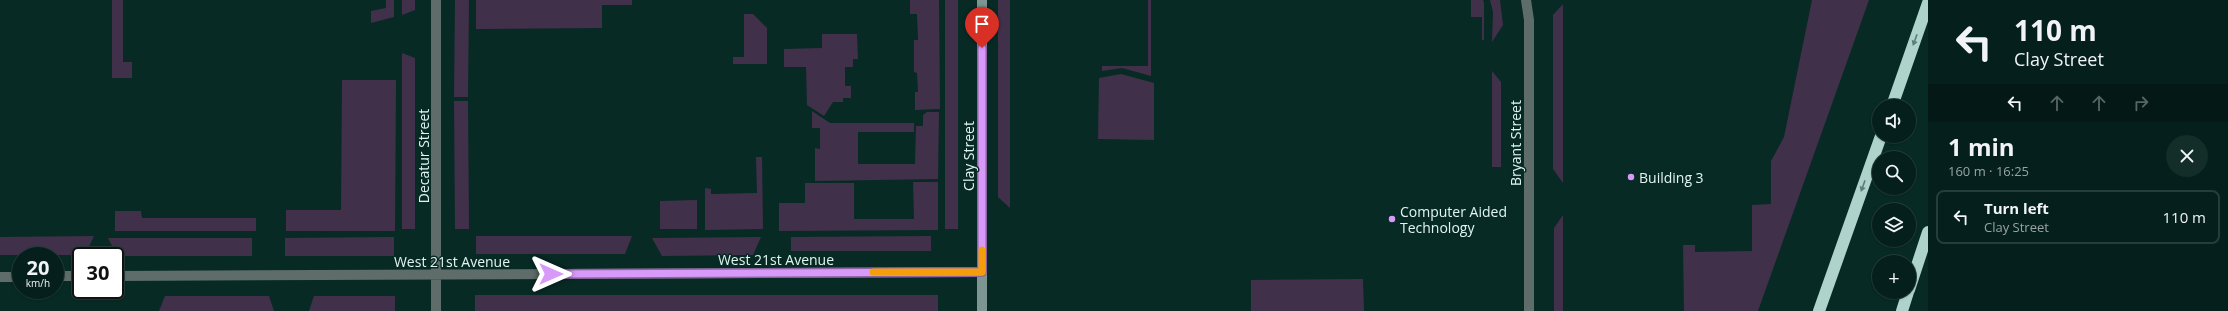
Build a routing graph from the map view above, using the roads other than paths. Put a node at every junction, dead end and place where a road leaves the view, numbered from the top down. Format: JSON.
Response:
{"nodes":[{"id":1,"x":436,"y":0,"type":"edge"},
{"id":2,"x":982,"y":0,"type":"edge"},
{"id":3,"x":1526,"y":0,"type":"edge"},
{"id":4,"x":1928,"y":3,"type":"edge"},
{"id":5,"x":1894,"y":99,"type":"edge"},
{"id":6,"x":1879,"y":143,"type":"edge"},
{"id":7,"x":1928,"y":232,"type":"edge"},
{"id":8,"x":1916,"y":269,"type":"edge"},
{"id":9,"x":982,"y":272,"type":"junction"},
{"id":10,"x":436,"y":274,"type":"junction"},
{"id":11,"x":124,"y":276,"type":"edge"},
{"id":12,"x":0,"y":277,"type":"edge"},
{"id":13,"x":12,"y":277,"type":"edge"},
{"id":14,"x":1906,"y":299,"type":"edge"},
{"id":15,"x":436,"y":311,"type":"edge"},
{"id":16,"x":982,"y":311,"type":"edge"},
{"id":17,"x":1529,"y":311,"type":"edge"},
{"id":18,"x":1819,"y":311,"type":"edge"},
{"id":19,"x":1902,"y":311,"type":"edge"}],
"edges":[{"from":1,"to":10,"type":"street","name":"Decatur Street"},
{"from":2,"to":9,"type":"street","name":"Clay Street"},
{"from":3,"to":17,"type":"street","name":"Bryant Street"},
{"from":4,"to":5,"type":"highway","one_way":true},
{"from":6,"to":18,"type":"highway","one_way":true},
{"from":7,"to":8,"type":"highway"},
{"from":9,"to":10,"type":"street","name":"West 21st Avenue"},
{"from":9,"to":16,"type":"street","name":"Clay Street"},
{"from":10,"to":11,"type":"street","name":"West 21st Avenue"},
{"from":10,"to":15,"type":"street","name":"Decatur Street"},
{"from":12,"to":13,"type":"street"},
{"from":14,"to":19,"type":"highway"}]}
